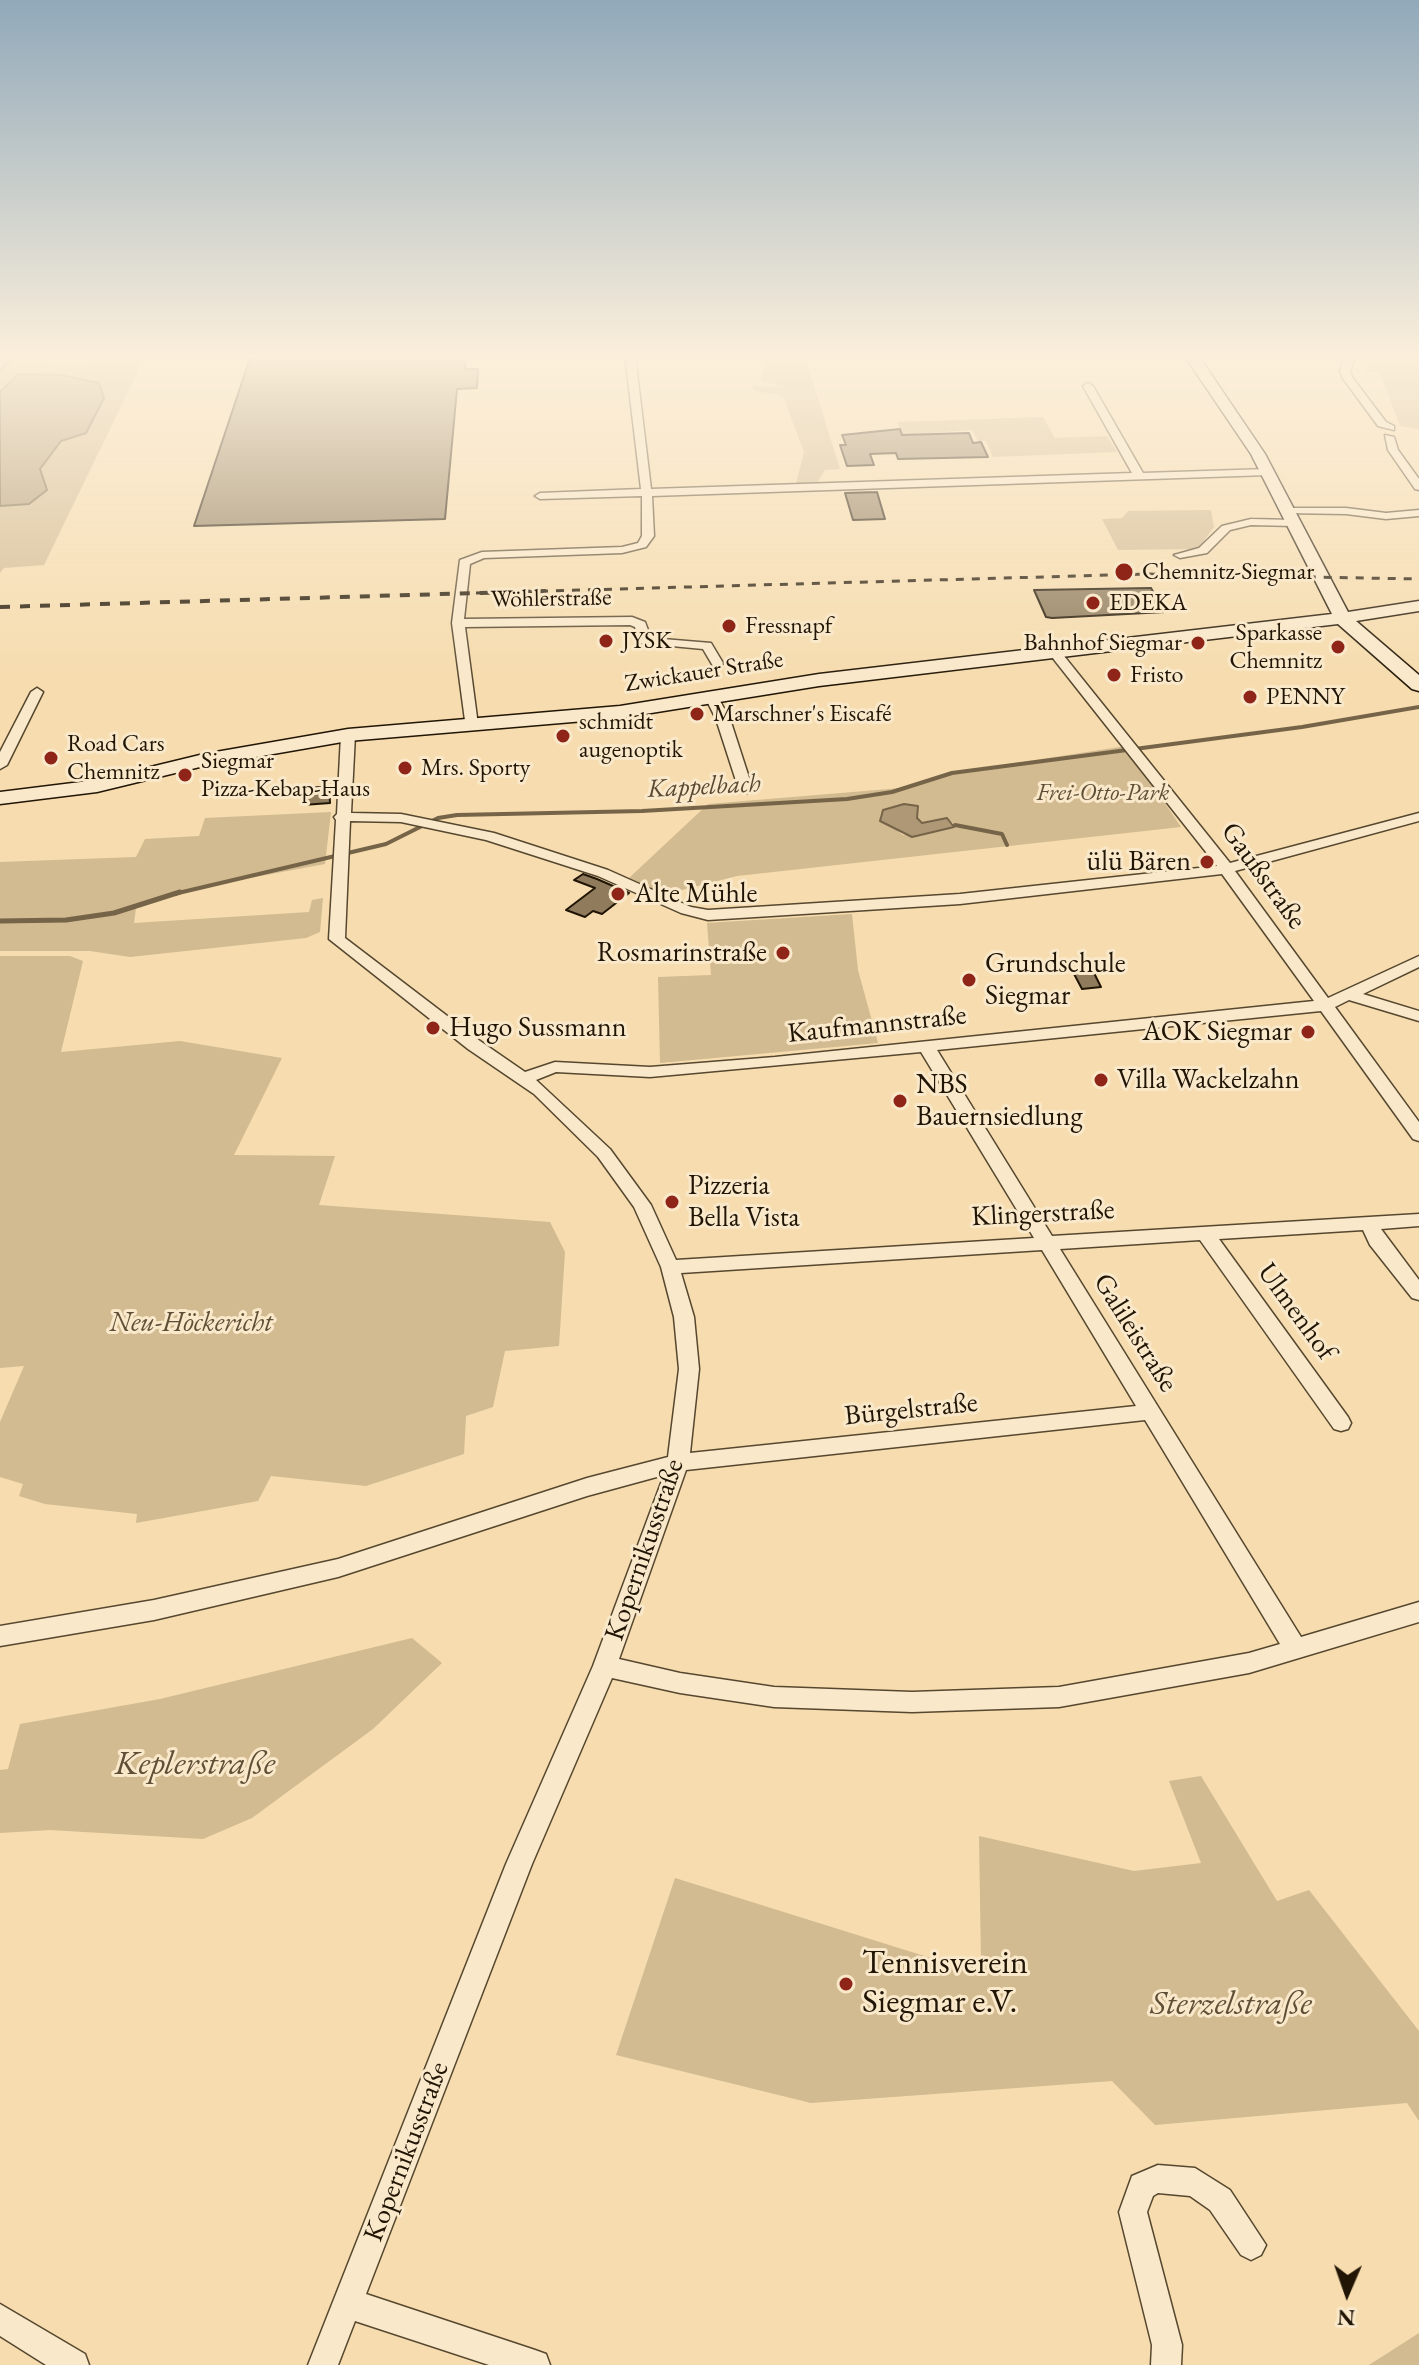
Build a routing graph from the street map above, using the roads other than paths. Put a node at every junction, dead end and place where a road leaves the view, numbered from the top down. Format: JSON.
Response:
{"nodes":[{"id":1,"x":644,"y":465,"type":"edge"},
{"id":2,"x":1133,"y":465,"type":"edge"},
{"id":3,"x":1264,"y":465,"type":"edge"},
{"id":4,"x":1404,"y":465,"type":"edge"},
{"id":5,"x":1268,"y":472,"type":"junction"},
{"id":6,"x":1139,"y":476,"type":"junction"},
{"id":7,"x":1419,"y":487,"type":"edge"},
{"id":8,"x":647,"y":493,"type":"junction"},
{"id":9,"x":540,"y":496,"type":"dead end"},
{"id":10,"x":1419,"y":513,"type":"edge"},
{"id":11,"x":1292,"y":517,"type":"junction"},
{"id":12,"x":1180,"y":555,"type":"dead end"},
{"id":13,"x":1419,"y":606,"type":"edge"},
{"id":14,"x":1344,"y":620,"type":"junction"},
{"id":15,"x":458,"y":623,"type":"junction"},
{"id":16,"x":1056,"y":654,"type":"junction"},
{"id":17,"x":717,"y":663,"type":"dead end"},
{"id":18,"x":1419,"y":685,"type":"edge"},
{"id":19,"x":37,"y":692,"type":"dead end"},
{"id":20,"x":711,"y":697,"type":"junction"},
{"id":21,"x":471,"y":725,"type":"junction"},
{"id":22,"x":348,"y":735,"type":"junction"},
{"id":23,"x":0,"y":765,"type":"edge"},
{"id":24,"x":746,"y":790,"type":"dead end"},
{"id":25,"x":0,"y":798,"type":"edge"},
{"id":26,"x":341,"y":817,"type":"junction"},
{"id":27,"x":1419,"y":817,"type":"edge"},
{"id":28,"x":1225,"y":869,"type":"junction"},
{"id":29,"x":1419,"y":961,"type":"edge"},
{"id":30,"x":1346,"y":994,"type":"junction"},
{"id":31,"x":1326,"y":1005,"type":"junction"},
{"id":32,"x":1419,"y":1016,"type":"edge"},
{"id":33,"x":926,"y":1046,"type":"junction"},
{"id":34,"x":524,"y":1078,"type":"junction"},
{"id":35,"x":1419,"y":1135,"type":"edge"},
{"id":36,"x":1419,"y":1220,"type":"edge"},
{"id":37,"x":1369,"y":1223,"type":"junction"},
{"id":38,"x":1205,"y":1233,"type":"junction"},
{"id":39,"x":1046,"y":1242,"type":"junction"},
{"id":40,"x":670,"y":1267,"type":"junction"},
{"id":41,"x":1419,"y":1293,"type":"edge"},
{"id":42,"x":1150,"y":1412,"type":"junction"},
{"id":43,"x":1341,"y":1423,"type":"dead end"},
{"id":44,"x":678,"y":1463,"type":"junction"},
{"id":45,"x":1419,"y":1612,"type":"edge"},
{"id":46,"x":0,"y":1636,"type":"edge"},
{"id":47,"x":1296,"y":1649,"type":"junction"},
{"id":48,"x":605,"y":1666,"type":"junction"},
{"id":49,"x":1251,"y":2245,"type":"dead end"},
{"id":50,"x":347,"y":2303,"type":"junction"},
{"id":51,"x":0,"y":2319,"type":"edge"},
{"id":52,"x":74,"y":2365,"type":"edge"},
{"id":53,"x":323,"y":2365,"type":"edge"},
{"id":54,"x":535,"y":2365,"type":"edge"},
{"id":55,"x":1166,"y":2365,"type":"edge"}],
"edges":[{"from":1,"to":8,"type":"street"},
{"from":2,"to":6,"type":"street"},
{"from":3,"to":5,"type":"main road"},
{"from":4,"to":7,"type":"street"},
{"from":5,"to":6,"type":"street"},
{"from":5,"to":11,"type":"main road"},
{"from":6,"to":8,"type":"street"},
{"from":8,"to":9,"type":"street"},
{"from":8,"to":15,"type":"street"},
{"from":10,"to":11,"type":"street"},
{"from":11,"to":12,"type":"street"},
{"from":11,"to":14,"type":"main road"},
{"from":13,"to":14,"type":"main road","name":"Zwickauer Straße"},
{"from":14,"to":16,"type":"main road","name":"Zwickauer Straße"},
{"from":14,"to":18,"type":"main road"},
{"from":15,"to":17,"type":"street","name":"Wöhlerstraße"},
{"from":15,"to":21,"type":"street"},
{"from":16,"to":20,"type":"main road","name":"Zwickauer Straße"},
{"from":16,"to":28,"type":"street","name":"Gaußstraße"},
{"from":19,"to":23,"type":"street"},
{"from":20,"to":21,"type":"main road","name":"Zwickauer Straße"},
{"from":20,"to":24,"type":"street"},
{"from":21,"to":22,"type":"main road","name":"Zwickauer Straße"},
{"from":22,"to":25,"type":"main road","name":"Zwickauer Straße"},
{"from":22,"to":26,"type":"street","name":"Kopernikusstraße"},
{"from":26,"to":28,"type":"street"},
{"from":26,"to":34,"type":"street","name":"Kopernikusstraße"},
{"from":27,"to":28,"type":"street"},
{"from":28,"to":31,"type":"street","name":"Gaußstraße"},
{"from":29,"to":30,"type":"street","name":"Kaufmannstraße"},
{"from":30,"to":31,"type":"street","name":"Kaufmannstraße"},
{"from":30,"to":32,"type":"street"},
{"from":31,"to":33,"type":"street","name":"Kaufmannstraße"},
{"from":31,"to":35,"type":"street","name":"Gaußstraße"},
{"from":33,"to":34,"type":"street","name":"Kaufmannstraße"},
{"from":33,"to":39,"type":"street","name":"Galileistraße"},
{"from":34,"to":40,"type":"street","name":"Kopernikusstraße"},
{"from":36,"to":37,"type":"street","name":"Klingerstraße"},
{"from":37,"to":38,"type":"street","name":"Klingerstraße"},
{"from":37,"to":41,"type":"street"},
{"from":38,"to":39,"type":"street","name":"Klingerstraße"},
{"from":38,"to":43,"type":"street","name":"Ulmenhof"},
{"from":39,"to":40,"type":"street","name":"Klingerstraße"},
{"from":39,"to":42,"type":"street","name":"Galileistraße"},
{"from":40,"to":44,"type":"street","name":"Kopernikusstraße"},
{"from":42,"to":44,"type":"street","name":"Bürgelstraße"},
{"from":42,"to":47,"type":"street","name":"Galileistraße"},
{"from":44,"to":46,"type":"street"},
{"from":44,"to":48,"type":"street","name":"Kopernikusstraße"},
{"from":45,"to":47,"type":"street"},
{"from":47,"to":48,"type":"street"},
{"from":48,"to":50,"type":"street","name":"Kopernikusstraße"},
{"from":49,"to":55,"type":"street"},
{"from":50,"to":53,"type":"street","name":"Kopernikusstraße"},
{"from":50,"to":54,"type":"street"},
{"from":51,"to":52,"type":"street"}]}
